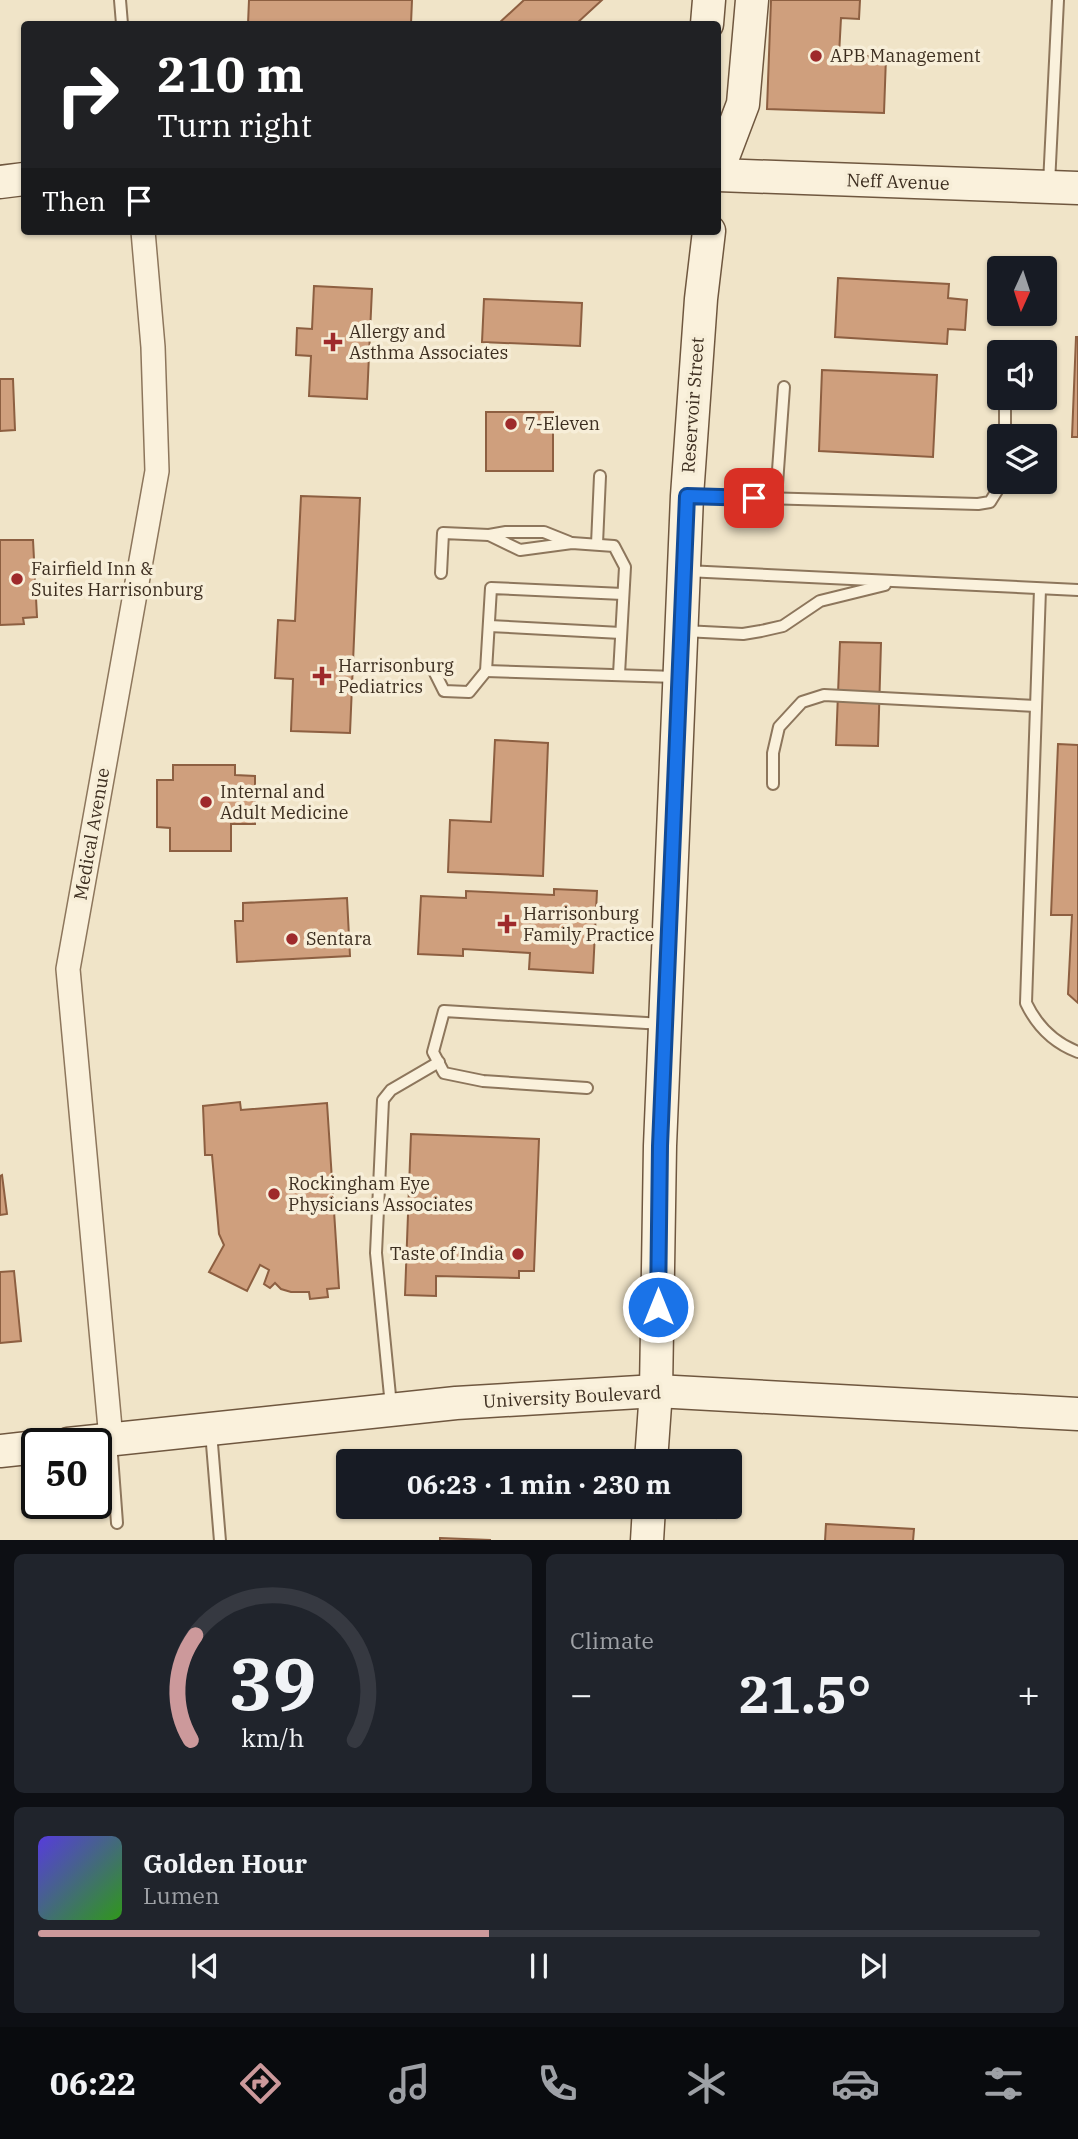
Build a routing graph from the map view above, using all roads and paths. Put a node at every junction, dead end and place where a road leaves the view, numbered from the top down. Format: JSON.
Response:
{"nodes":[{"id":1,"x":120,"y":0,"type":"edge"},
{"id":2,"x":709,"y":0,"type":"edge"},
{"id":3,"x":752,"y":0,"type":"edge"},
{"id":4,"x":1058,"y":0,"type":"edge"},
{"id":5,"x":122,"y":21,"type":"edge"},
{"id":6,"x":707,"y":21,"type":"edge"},
{"id":7,"x":721,"y":162,"type":"edge"},
{"id":8,"x":721,"y":175,"type":"edge"},
{"id":9,"x":21,"y":180,"type":"edge"},
{"id":10,"x":0,"y":181,"type":"edge"},
{"id":11,"x":1064,"y":188,"type":"edge"},
{"id":12,"x":143,"y":235,"type":"edge"},
{"id":13,"x":709,"y":235,"type":"edge"},
{"id":14,"x":784,"y":387,"type":"dead end"},
{"id":15,"x":600,"y":476,"type":"dead end"},
{"id":16,"x":995,"y":494,"type":"edge"},
{"id":17,"x":687,"y":496,"type":"junction"},
{"id":18,"x":776,"y":498,"type":"junction"},
{"id":19,"x":489,"y":535,"type":"junction"},
{"id":20,"x":572,"y":543,"type":"junction"},
{"id":21,"x":597,"y":544,"type":"junction"},
{"id":22,"x":683,"y":571,"type":"junction"},
{"id":23,"x":440,"y":573,"type":"dead end"},
{"id":24,"x":905,"y":582,"type":"junction"},
{"id":25,"x":1040,"y":589,"type":"junction"},
{"id":26,"x":1078,"y":590,"type":"edge"},
{"id":27,"x":623,"y":594,"type":"junction"},
{"id":28,"x":489,"y":626,"type":"junction"},
{"id":29,"x":681,"y":631,"type":"junction"},
{"id":30,"x":621,"y":633,"type":"junction"},
{"id":31,"x":435,"y":669,"type":"dead end"},
{"id":32,"x":486,"y":671,"type":"junction"},
{"id":33,"x":619,"y":674,"type":"junction"},
{"id":34,"x":679,"y":677,"type":"junction"},
{"id":35,"x":1035,"y":706,"type":"junction"},
{"id":36,"x":773,"y":784,"type":"dead end"},
{"id":37,"x":666,"y":1024,"type":"junction"},
{"id":38,"x":1078,"y":1052,"type":"edge"},
{"id":39,"x":439,"y":1062,"type":"junction"},
{"id":40,"x":587,"y":1088,"type":"dead end"},
{"id":41,"x":656,"y":1391,"type":"junction"},
{"id":42,"x":391,"y":1410,"type":"junction"},
{"id":43,"x":1078,"y":1413,"type":"edge"},
{"id":44,"x":110,"y":1428,"type":"edge"},
{"id":45,"x":211,"y":1429,"type":"junction"},
{"id":46,"x":112,"y":1440,"type":"edge"},
{"id":47,"x":21,"y":1449,"type":"edge"},
{"id":48,"x":653,"y":1449,"type":"edge"},
{"id":49,"x":0,"y":1451,"type":"edge"},
{"id":50,"x":112,"y":1454,"type":"edge"},
{"id":51,"x":648,"y":1519,"type":"edge"},
{"id":52,"x":117,"y":1523,"type":"dead end"},
{"id":53,"x":220,"y":1540,"type":"edge"},
{"id":54,"x":647,"y":1540,"type":"edge"}],
"edges":[{"from":1,"to":5,"type":"lane"},
{"from":2,"to":6,"type":"main road"},
{"from":3,"to":7,"type":"main road"},
{"from":4,"to":11,"type":"lane"},
{"from":8,"to":11,"type":"main road","name":"Neff Avenue"},
{"from":9,"to":10,"type":"main road"},
{"from":12,"to":44,"type":"street","name":"Medical Avenue"},
{"from":13,"to":17,"type":"main road","name":"Reservoir Street"},
{"from":14,"to":18,"type":"lane"},
{"from":15,"to":21,"type":"lane"},
{"from":16,"to":18,"type":"lane"},
{"from":17,"to":18,"type":"lane"},
{"from":17,"to":22,"type":"main road","name":"Reservoir Street"},
{"from":19,"to":20,"type":"lane"},
{"from":19,"to":20,"type":"lane"},
{"from":19,"to":23,"type":"lane"},
{"from":20,"to":21,"type":"lane"},
{"from":21,"to":27,"type":"lane"},
{"from":22,"to":24,"type":"lane"},
{"from":22,"to":29,"type":"main road","name":"Reservoir Street"},
{"from":24,"to":25,"type":"lane"},
{"from":24,"to":29,"type":"lane"},
{"from":25,"to":26,"type":"lane"},
{"from":25,"to":35,"type":"lane"},
{"from":27,"to":28,"type":"lane"},
{"from":27,"to":30,"type":"lane"},
{"from":28,"to":30,"type":"lane"},
{"from":28,"to":32,"type":"lane"},
{"from":29,"to":34,"type":"main road","name":"Reservoir Street"},
{"from":30,"to":33,"type":"lane"},
{"from":31,"to":32,"type":"lane"},
{"from":32,"to":33,"type":"lane"},
{"from":33,"to":34,"type":"lane"},
{"from":34,"to":37,"type":"main road","name":"Reservoir Street"},
{"from":35,"to":36,"type":"lane"},
{"from":35,"to":38,"type":"lane"},
{"from":37,"to":39,"type":"lane"},
{"from":37,"to":41,"type":"main road","name":"Reservoir Street"},
{"from":39,"to":40,"type":"lane"},
{"from":39,"to":42,"type":"lane"},
{"from":41,"to":42,"type":"main road","name":"University Boulevard"},
{"from":41,"to":43,"type":"main road","name":"University Boulevard"},
{"from":41,"to":48,"type":"main road","name":"Reservoir Street"},
{"from":42,"to":45,"type":"main road","name":"University Boulevard"},
{"from":45,"to":46,"type":"main road","name":"University Boulevard"},
{"from":45,"to":53,"type":"lane"},
{"from":47,"to":49,"type":"main road"},
{"from":50,"to":52,"type":"lane"},
{"from":51,"to":54,"type":"main road"}]}
